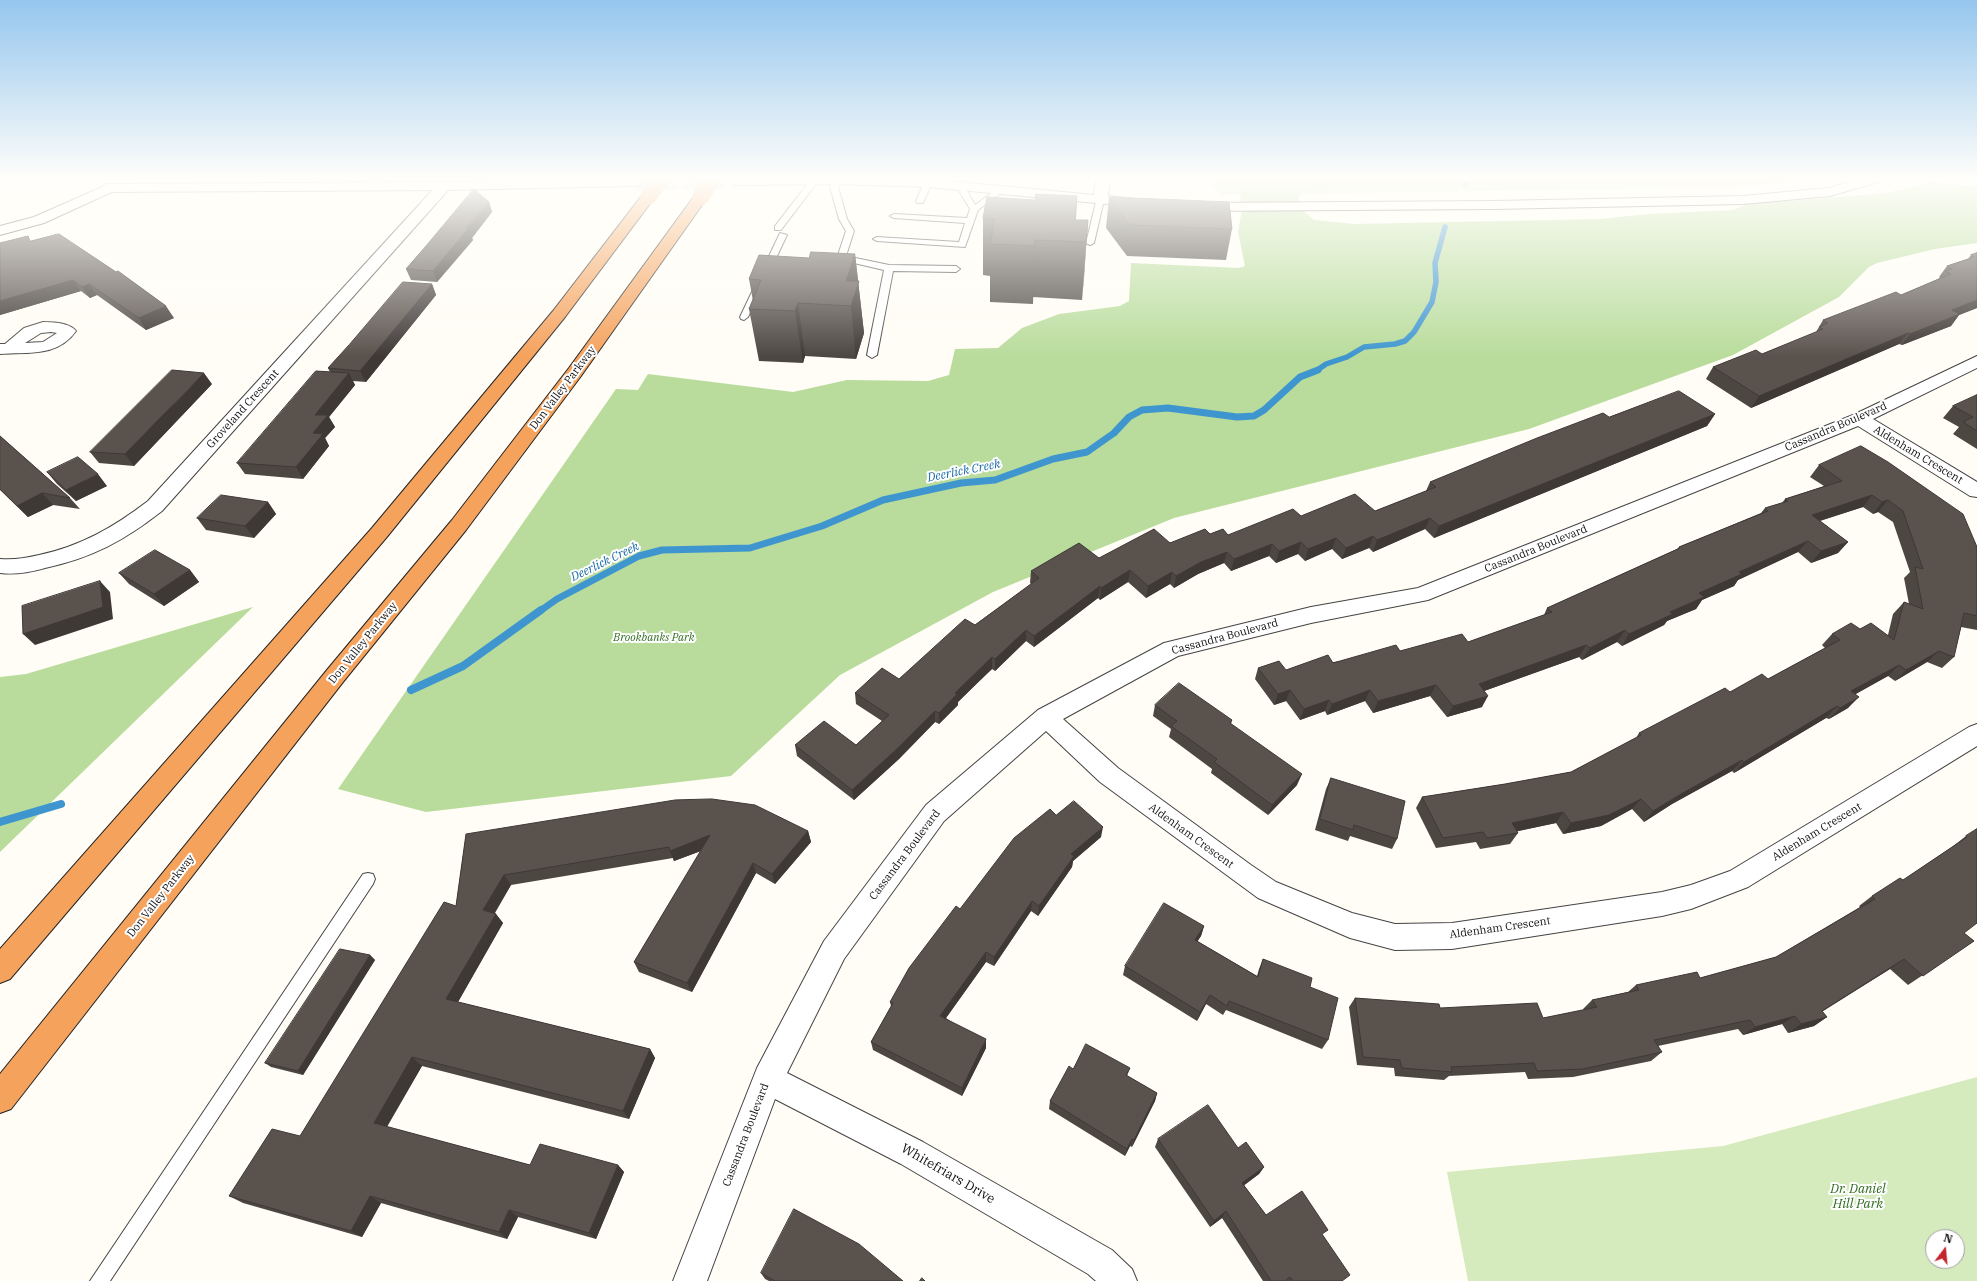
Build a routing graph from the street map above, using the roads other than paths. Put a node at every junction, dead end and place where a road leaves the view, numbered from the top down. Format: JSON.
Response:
{"nodes":[{"id":1,"x":397,"y":238,"type":"edge"},
{"id":2,"x":610,"y":238,"type":"edge"},
{"id":3,"x":671,"y":238,"type":"edge"},
{"id":4,"x":779,"y":238,"type":"edge"},
{"id":5,"x":847,"y":238,"type":"edge"},
{"id":6,"x":964,"y":238,"type":"edge"},
{"id":7,"x":1091,"y":238,"type":"edge"},
{"id":8,"x":877,"y":240,"type":"dead end"},
{"id":9,"x":1090,"y":243,"type":"dead end"},
{"id":10,"x":889,"y":268,"type":"junction"},
{"id":11,"x":956,"y":269,"type":"dead end"},
{"id":12,"x":744,"y":317,"type":"dead end"},
{"id":13,"x":872,"y":355,"type":"dead end"},
{"id":14,"x":1977,"y":361,"type":"edge"},
{"id":15,"x":1859,"y":419,"type":"junction"},
{"id":16,"x":1977,"y":491,"type":"edge"},
{"id":17,"x":0,"y":566,"type":"edge"},
{"id":18,"x":1046,"y":717,"type":"junction"},
{"id":19,"x":1977,"y":734,"type":"edge"},
{"id":20,"x":368,"y":879,"type":"dead end"},
{"id":21,"x":0,"y":970,"type":"edge"},
{"id":22,"x":768,"y":1079,"type":"junction"},
{"id":23,"x":0,"y":1098,"type":"edge"},
{"id":24,"x":99,"y":1281,"type":"edge"},
{"id":25,"x":690,"y":1281,"type":"edge"},
{"id":26,"x":1120,"y":1281,"type":"edge"}],
"edges":[{"from":1,"to":17,"type":"street","name":"Groveland Crescent"},
{"from":2,"to":21,"type":"highway"},
{"from":3,"to":23,"type":"highway","name":"Don Valley Parkway","bridge":true},
{"from":4,"to":12,"type":"lane"},
{"from":5,"to":10,"type":"lane"},
{"from":6,"to":8,"type":"lane"},
{"from":7,"to":9,"type":"lane"},
{"from":10,"to":11,"type":"lane"},
{"from":10,"to":13,"type":"lane"},
{"from":14,"to":15,"type":"street","name":"Cassandra Boulevard"},
{"from":15,"to":16,"type":"street","name":"Aldenham Crescent"},
{"from":15,"to":18,"type":"street","name":"Cassandra Boulevard"},
{"from":18,"to":19,"type":"street","name":"Aldenham Crescent"},
{"from":18,"to":22,"type":"street","name":"Cassandra Boulevard"},
{"from":20,"to":24,"type":"lane"},
{"from":22,"to":25,"type":"street","name":"Cassandra Boulevard"},
{"from":22,"to":26,"type":"street","name":"Whitefriars Drive"}]}
